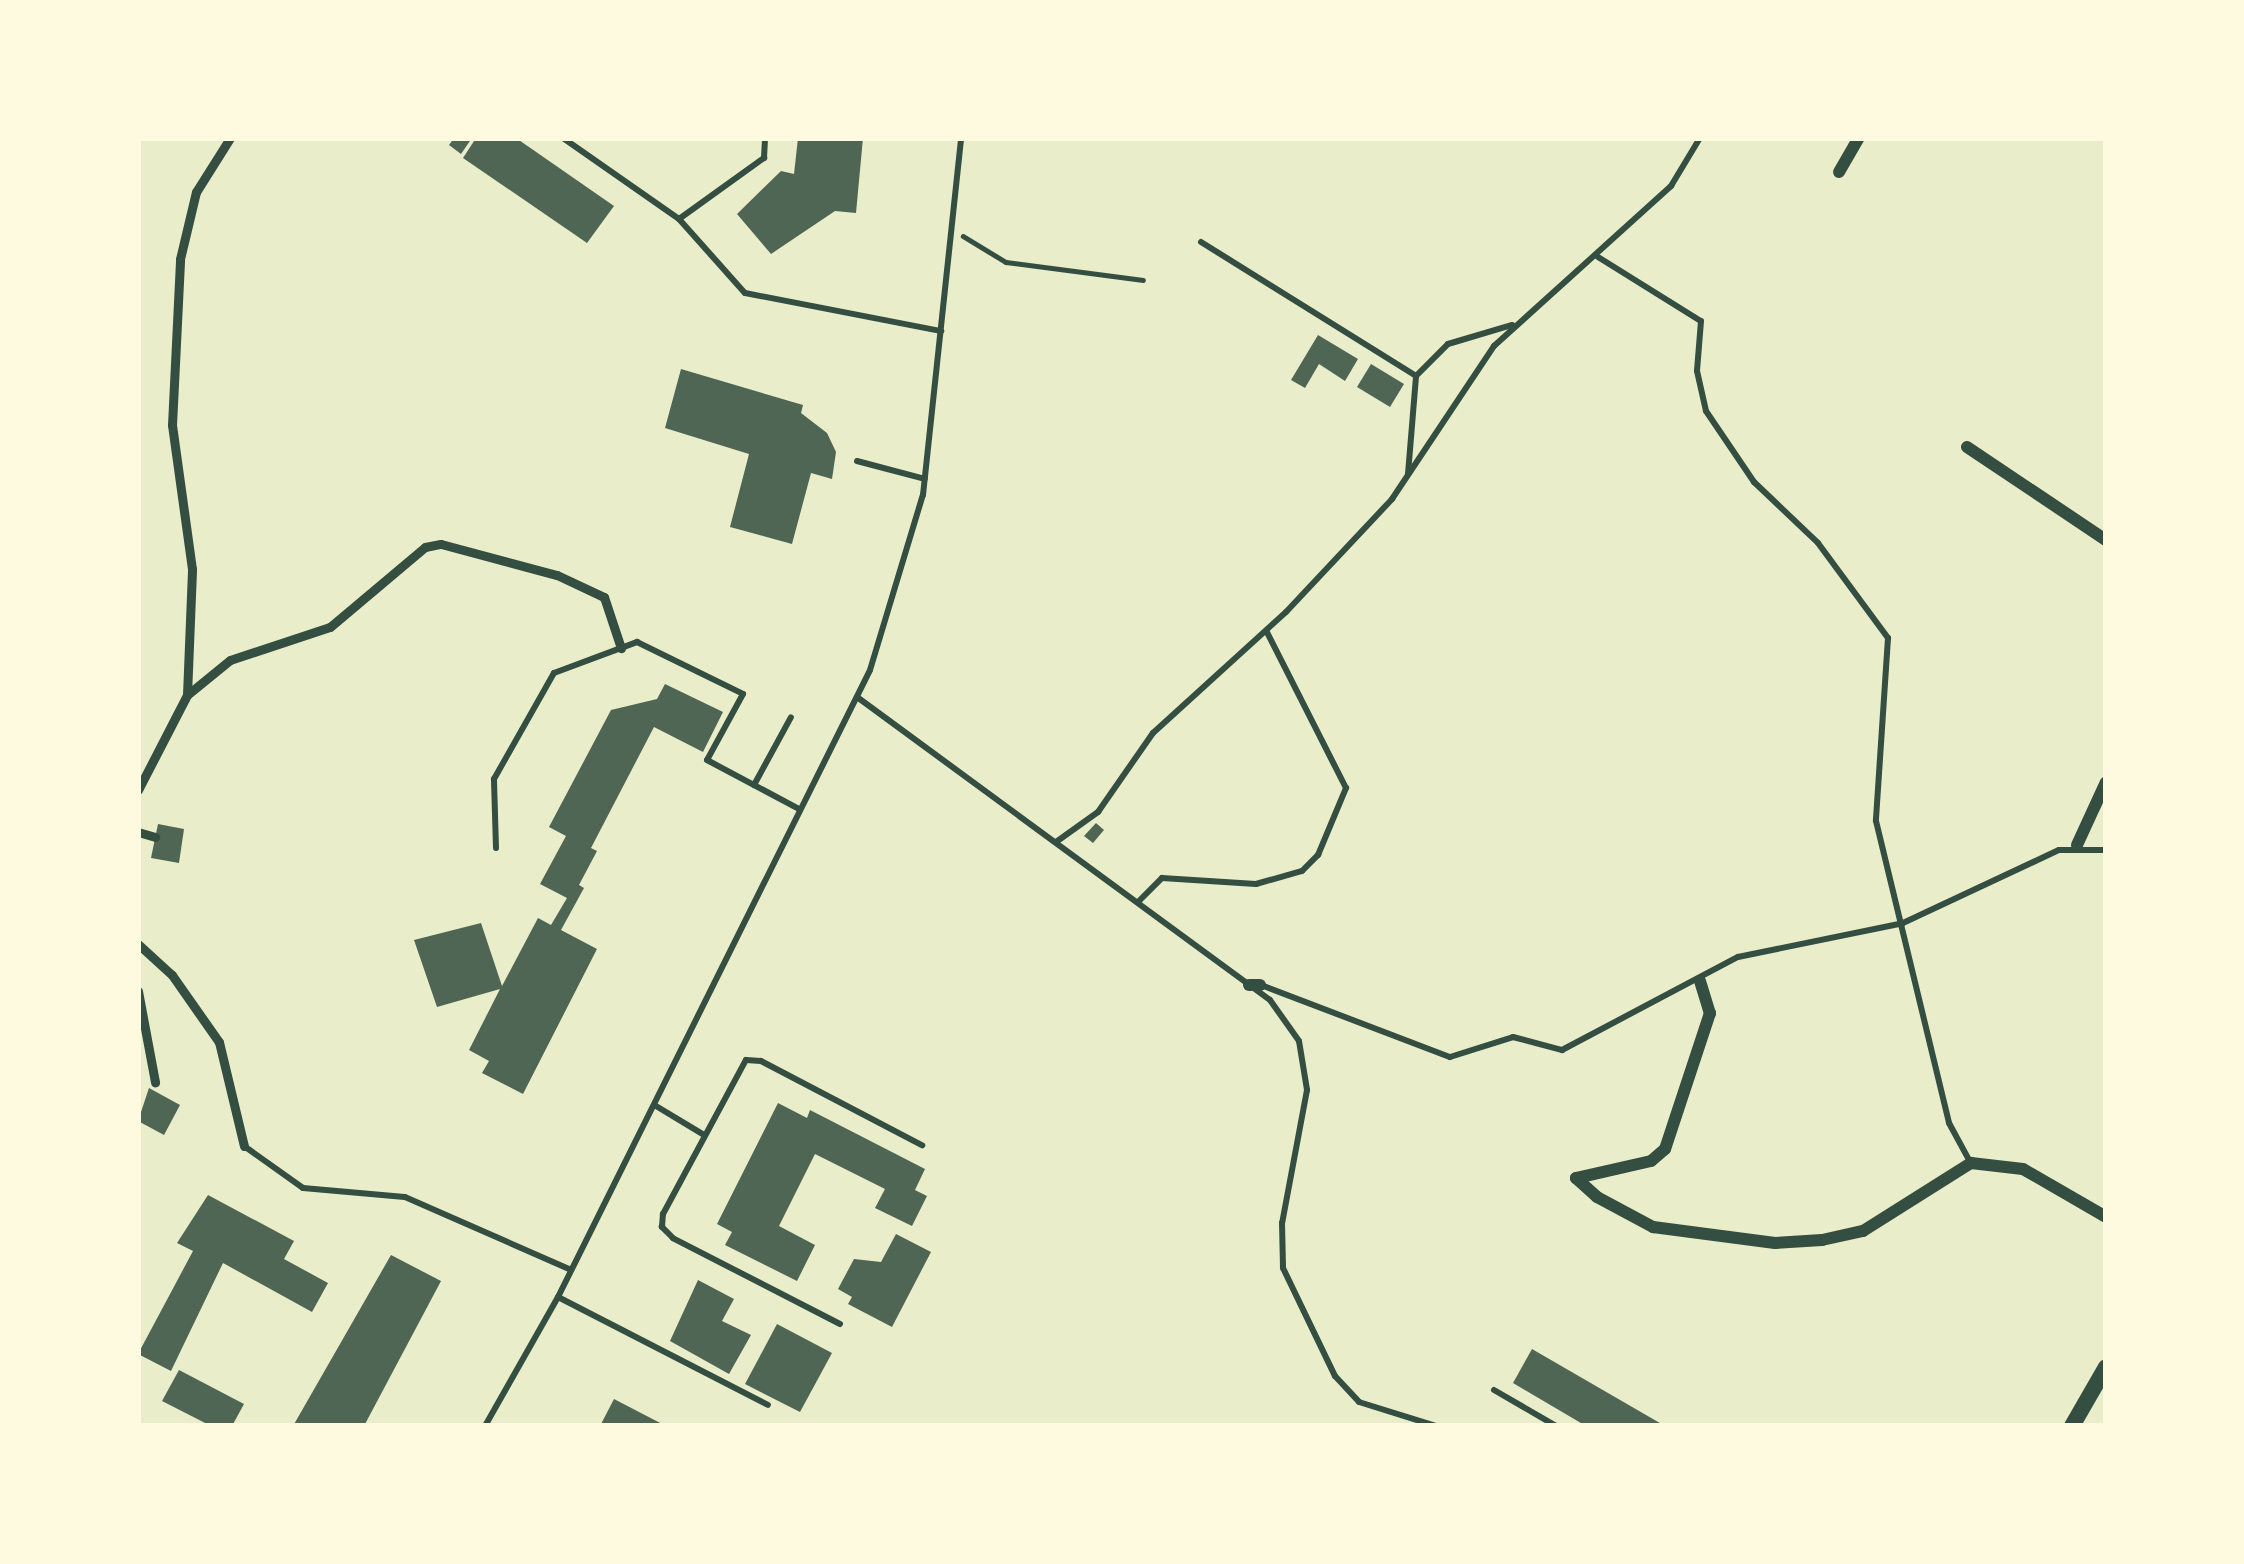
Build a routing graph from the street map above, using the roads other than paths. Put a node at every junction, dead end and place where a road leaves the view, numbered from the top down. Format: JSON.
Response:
{"nodes":[{"id":1,"x":230,"y":138,"type":"edge"},
{"id":2,"x":562,"y":138,"type":"edge"},
{"id":3,"x":765,"y":138,"type":"edge"},
{"id":4,"x":961,"y":138,"type":"edge"},
{"id":5,"x":1700,"y":138,"type":"edge"},
{"id":6,"x":1859,"y":138,"type":"edge"},
{"id":7,"x":1839,"y":172,"type":"dead end"},
{"id":8,"x":679,"y":219,"type":"junction"},
{"id":9,"x":1201,"y":242,"type":"dead end"},
{"id":10,"x":1598,"y":256,"type":"junction"},
{"id":11,"x":1516,"y":324,"type":"junction"},
{"id":12,"x":941,"y":331,"type":"junction"},
{"id":13,"x":1416,"y":376,"type":"junction"},
{"id":14,"x":1967,"y":446,"type":"dead end"},
{"id":15,"x":857,"y":460,"type":"dead end"},
{"id":16,"x":1408,"y":475,"type":"junction"},
{"id":17,"x":925,"y":479,"type":"junction"},
{"id":18,"x":2106,"y":540,"type":"edge"},
{"id":19,"x":1266,"y":630,"type":"junction"},
{"id":20,"x":621,"y":648,"type":"junction"},
{"id":21,"x":187,"y":695,"type":"junction"},
{"id":22,"x":856,"y":697,"type":"junction"},
{"id":23,"x":791,"y":717,"type":"dead end"},
{"id":24,"x":2106,"y":782,"type":"edge"},
{"id":25,"x":754,"y":785,"type":"junction"},
{"id":26,"x":138,"y":790,"type":"edge"},
{"id":27,"x":799,"y":809,"type":"junction"},
{"id":28,"x":138,"y":832,"type":"edge"},
{"id":29,"x":155,"y":837,"type":"dead end"},
{"id":30,"x":1056,"y":842,"type":"junction"},
{"id":31,"x":2077,"y":845,"type":"junction"},
{"id":32,"x":496,"y":848,"type":"dead end"},
{"id":33,"x":2106,"y":850,"type":"edge"},
{"id":34,"x":1138,"y":902,"type":"junction"},
{"id":35,"x":1895,"y":925,"type":"junction"},
{"id":36,"x":138,"y":944,"type":"edge"},
{"id":37,"x":1700,"y":981,"type":"junction"},
{"id":38,"x":1255,"y":985,"type":"junction"},
{"id":39,"x":138,"y":991,"type":"edge"},
{"id":40,"x":155,"y":1082,"type":"dead end"},
{"id":41,"x":655,"y":1106,"type":"junction"},
{"id":42,"x":704,"y":1135,"type":"junction"},
{"id":43,"x":922,"y":1144,"type":"dead end"},
{"id":44,"x":244,"y":1146,"type":"joint"},
{"id":45,"x":1971,"y":1163,"type":"junction"},
{"id":46,"x":2106,"y":1217,"type":"edge"},
{"id":47,"x":571,"y":1270,"type":"junction"},
{"id":48,"x":558,"y":1297,"type":"junction"},
{"id":49,"x":840,"y":1324,"type":"dead end"},
{"id":50,"x":2106,"y":1366,"type":"edge"},
{"id":51,"x":1494,"y":1390,"type":"dead end"},
{"id":52,"x":768,"y":1405,"type":"dead end"},
{"id":53,"x":485,"y":1426,"type":"edge"},
{"id":54,"x":1436,"y":1426,"type":"edge"},
{"id":55,"x":1556,"y":1426,"type":"edge"},
{"id":56,"x":2072,"y":1426,"type":"edge"}],
"edges":[{"from":1,"to":21,"type":"street"},
{"from":2,"to":8,"type":"lane"},
{"from":3,"to":8,"type":"lane"},
{"from":4,"to":12,"type":"lane"},
{"from":5,"to":10,"type":"lane"},
{"from":6,"to":7,"type":"street"},
{"from":8,"to":12,"type":"lane"},
{"from":9,"to":13,"type":"lane"},
{"from":10,"to":11,"type":"lane"},
{"from":10,"to":35,"type":"lane"},
{"from":11,"to":13,"type":"lane"},
{"from":11,"to":16,"type":"lane"},
{"from":12,"to":17,"type":"lane"},
{"from":13,"to":16,"type":"lane"},
{"from":14,"to":18,"type":"street"},
{"from":15,"to":17,"type":"lane"},
{"from":16,"to":19,"type":"lane"},
{"from":17,"to":22,"type":"lane"},
{"from":19,"to":30,"type":"lane"},
{"from":19,"to":34,"type":"lane"},
{"from":20,"to":21,"type":"street"},
{"from":20,"to":25,"type":"lane"},
{"from":20,"to":32,"type":"lane"},
{"from":21,"to":26,"type":"street"},
{"from":22,"to":27,"type":"lane"},
{"from":22,"to":30,"type":"lane"},
{"from":23,"to":25,"type":"lane"},
{"from":24,"to":31,"type":"street"},
{"from":25,"to":27,"type":"lane"},
{"from":27,"to":41,"type":"lane"},
{"from":28,"to":29,"type":"street"},
{"from":30,"to":34,"type":"lane"},
{"from":31,"to":33,"type":"lane"},
{"from":31,"to":35,"type":"lane"},
{"from":34,"to":38,"type":"lane"},
{"from":35,"to":37,"type":"lane"},
{"from":35,"to":45,"type":"lane"},
{"from":36,"to":44,"type":"street"},
{"from":37,"to":38,"type":"lane"},
{"from":37,"to":45,"type":"street"},
{"from":38,"to":54,"type":"lane"},
{"from":39,"to":40,"type":"street"},
{"from":41,"to":42,"type":"lane"},
{"from":41,"to":47,"type":"lane"},
{"from":42,"to":43,"type":"lane"},
{"from":42,"to":49,"type":"lane"},
{"from":44,"to":47,"type":"lane"},
{"from":45,"to":46,"type":"street"},
{"from":47,"to":48,"type":"lane"},
{"from":48,"to":52,"type":"lane"},
{"from":48,"to":53,"type":"lane"},
{"from":50,"to":56,"type":"main road"},
{"from":51,"to":55,"type":"lane"}]}
